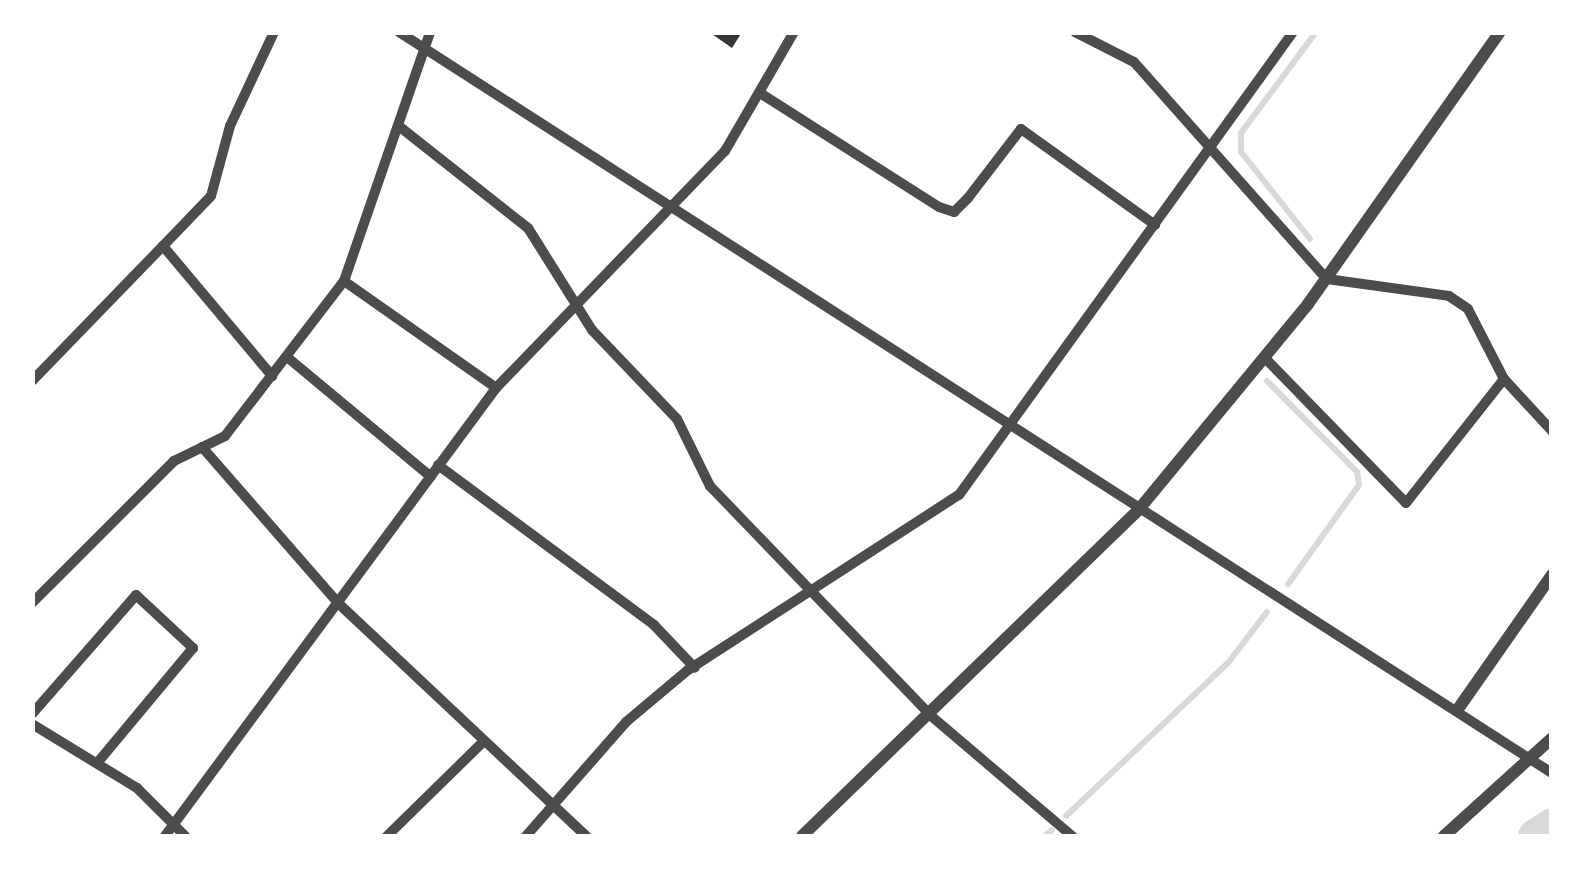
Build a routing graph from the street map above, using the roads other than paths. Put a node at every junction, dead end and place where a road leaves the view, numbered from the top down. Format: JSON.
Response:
{"nodes":[{"id":1,"x":274,"y":32,"type":"edge"},
{"id":2,"x":399,"y":32,"type":"edge"},
{"id":3,"x":430,"y":32,"type":"edge"},
{"id":4,"x":794,"y":32,"type":"edge"},
{"id":5,"x":1075,"y":32,"type":"edge"},
{"id":6,"x":1293,"y":32,"type":"edge"},
{"id":7,"x":1500,"y":32,"type":"edge"},
{"id":8,"x":1096,"y":37,"type":"edge"},
{"id":9,"x":423,"y":46,"type":"junction"},
{"id":10,"x":760,"y":93,"type":"junction"},
{"id":11,"x":400,"y":127,"type":"junction"},
{"id":12,"x":1214,"y":145,"type":"junction"},
{"id":13,"x":670,"y":207,"type":"junction"},
{"id":14,"x":1155,"y":224,"type":"junction"},
{"id":15,"x":163,"y":246,"type":"junction"},
{"id":16,"x":1327,"y":278,"type":"junction"},
{"id":17,"x":344,"y":281,"type":"junction"},
{"id":18,"x":575,"y":307,"type":"junction"},
{"id":19,"x":287,"y":357,"type":"junction"},
{"id":20,"x":1264,"y":358,"type":"junction"},
{"id":21,"x":272,"y":376,"type":"junction"},
{"id":22,"x":1504,"y":379,"type":"junction"},
{"id":23,"x":32,"y":381,"type":"edge"},
{"id":24,"x":496,"y":388,"type":"junction"},
{"id":25,"x":1014,"y":427,"type":"junction"},
{"id":26,"x":1552,"y":431,"type":"edge"},
{"id":27,"x":202,"y":448,"type":"junction"},
{"id":28,"x":438,"y":466,"type":"junction"},
{"id":29,"x":431,"y":477,"type":"junction"},
{"id":30,"x":1140,"y":508,"type":"junction"},
{"id":31,"x":1552,"y":576,"type":"edge"},
{"id":32,"x":807,"y":591,"type":"junction"},
{"id":33,"x":338,"y":602,"type":"junction"},
{"id":34,"x":32,"y":603,"type":"edge"},
{"id":35,"x":696,"y":668,"type":"junction"},
{"id":36,"x":1458,"y":709,"type":"junction"},
{"id":37,"x":32,"y":714,"type":"edge"},
{"id":38,"x":930,"y":716,"type":"junction"},
{"id":39,"x":32,"y":724,"type":"edge"},
{"id":40,"x":1552,"y":738,"type":"edge"},
{"id":41,"x":481,"y":744,"type":"junction"},
{"id":42,"x":1531,"y":759,"type":"junction"},
{"id":43,"x":98,"y":762,"type":"junction"},
{"id":44,"x":1552,"y":773,"type":"edge"},
{"id":45,"x":551,"y":808,"type":"junction"},
{"id":46,"x":174,"y":826,"type":"junction"},
{"id":47,"x":165,"y":836,"type":"edge"},
{"id":48,"x":185,"y":836,"type":"edge"},
{"id":49,"x":387,"y":836,"type":"edge"},
{"id":50,"x":526,"y":836,"type":"edge"},
{"id":51,"x":586,"y":836,"type":"edge"},
{"id":52,"x":802,"y":836,"type":"edge"},
{"id":53,"x":1072,"y":836,"type":"edge"},
{"id":54,"x":1444,"y":836,"type":"edge"}],
"edges":[{"from":1,"to":15,"type":"street"},
{"from":2,"to":9,"type":"street"},
{"from":3,"to":9,"type":"street"},
{"from":4,"to":10,"type":"street"},
{"from":5,"to":8,"type":"street"},
{"from":6,"to":12,"type":"street"},
{"from":7,"to":16,"type":"street"},
{"from":8,"to":12,"type":"street"},
{"from":9,"to":11,"type":"street"},
{"from":9,"to":13,"type":"street"},
{"from":10,"to":13,"type":"street"},
{"from":10,"to":14,"type":"street"},
{"from":11,"to":17,"type":"street"},
{"from":11,"to":18,"type":"street"},
{"from":12,"to":14,"type":"street"},
{"from":12,"to":16,"type":"street"},
{"from":13,"to":18,"type":"street"},
{"from":13,"to":25,"type":"street"},
{"from":14,"to":25,"type":"street"},
{"from":15,"to":21,"type":"street"},
{"from":15,"to":23,"type":"street"},
{"from":16,"to":20,"type":"street"},
{"from":16,"to":22,"type":"street"},
{"from":17,"to":19,"type":"street"},
{"from":17,"to":24,"type":"street"},
{"from":18,"to":24,"type":"street"},
{"from":18,"to":32,"type":"street"},
{"from":19,"to":21,"type":"street"},
{"from":19,"to":29,"type":"street"},
{"from":20,"to":22,"type":"street"},
{"from":20,"to":30,"type":"street"},
{"from":21,"to":27,"type":"street"},
{"from":22,"to":26,"type":"street"},
{"from":24,"to":28,"type":"street"},
{"from":25,"to":30,"type":"street"},
{"from":25,"to":32,"type":"street"},
{"from":27,"to":33,"type":"street"},
{"from":27,"to":34,"type":"street"},
{"from":28,"to":29,"type":"street"},
{"from":28,"to":35,"type":"street"},
{"from":29,"to":33,"type":"street"},
{"from":30,"to":36,"type":"street"},
{"from":30,"to":38,"type":"street"},
{"from":31,"to":36,"type":"street"},
{"from":32,"to":35,"type":"street"},
{"from":32,"to":38,"type":"street"},
{"from":33,"to":41,"type":"street"},
{"from":33,"to":46,"type":"street"},
{"from":35,"to":45,"type":"street"},
{"from":36,"to":42,"type":"street"},
{"from":37,"to":43,"type":"street"},
{"from":38,"to":52,"type":"street"},
{"from":38,"to":53,"type":"street"},
{"from":39,"to":43,"type":"street"},
{"from":40,"to":42,"type":"street"},
{"from":41,"to":45,"type":"street"},
{"from":41,"to":49,"type":"street"},
{"from":42,"to":44,"type":"street"},
{"from":42,"to":54,"type":"street"},
{"from":43,"to":46,"type":"street"},
{"from":45,"to":50,"type":"street"},
{"from":45,"to":51,"type":"street"},
{"from":46,"to":47,"type":"street"},
{"from":46,"to":48,"type":"street"}]}
